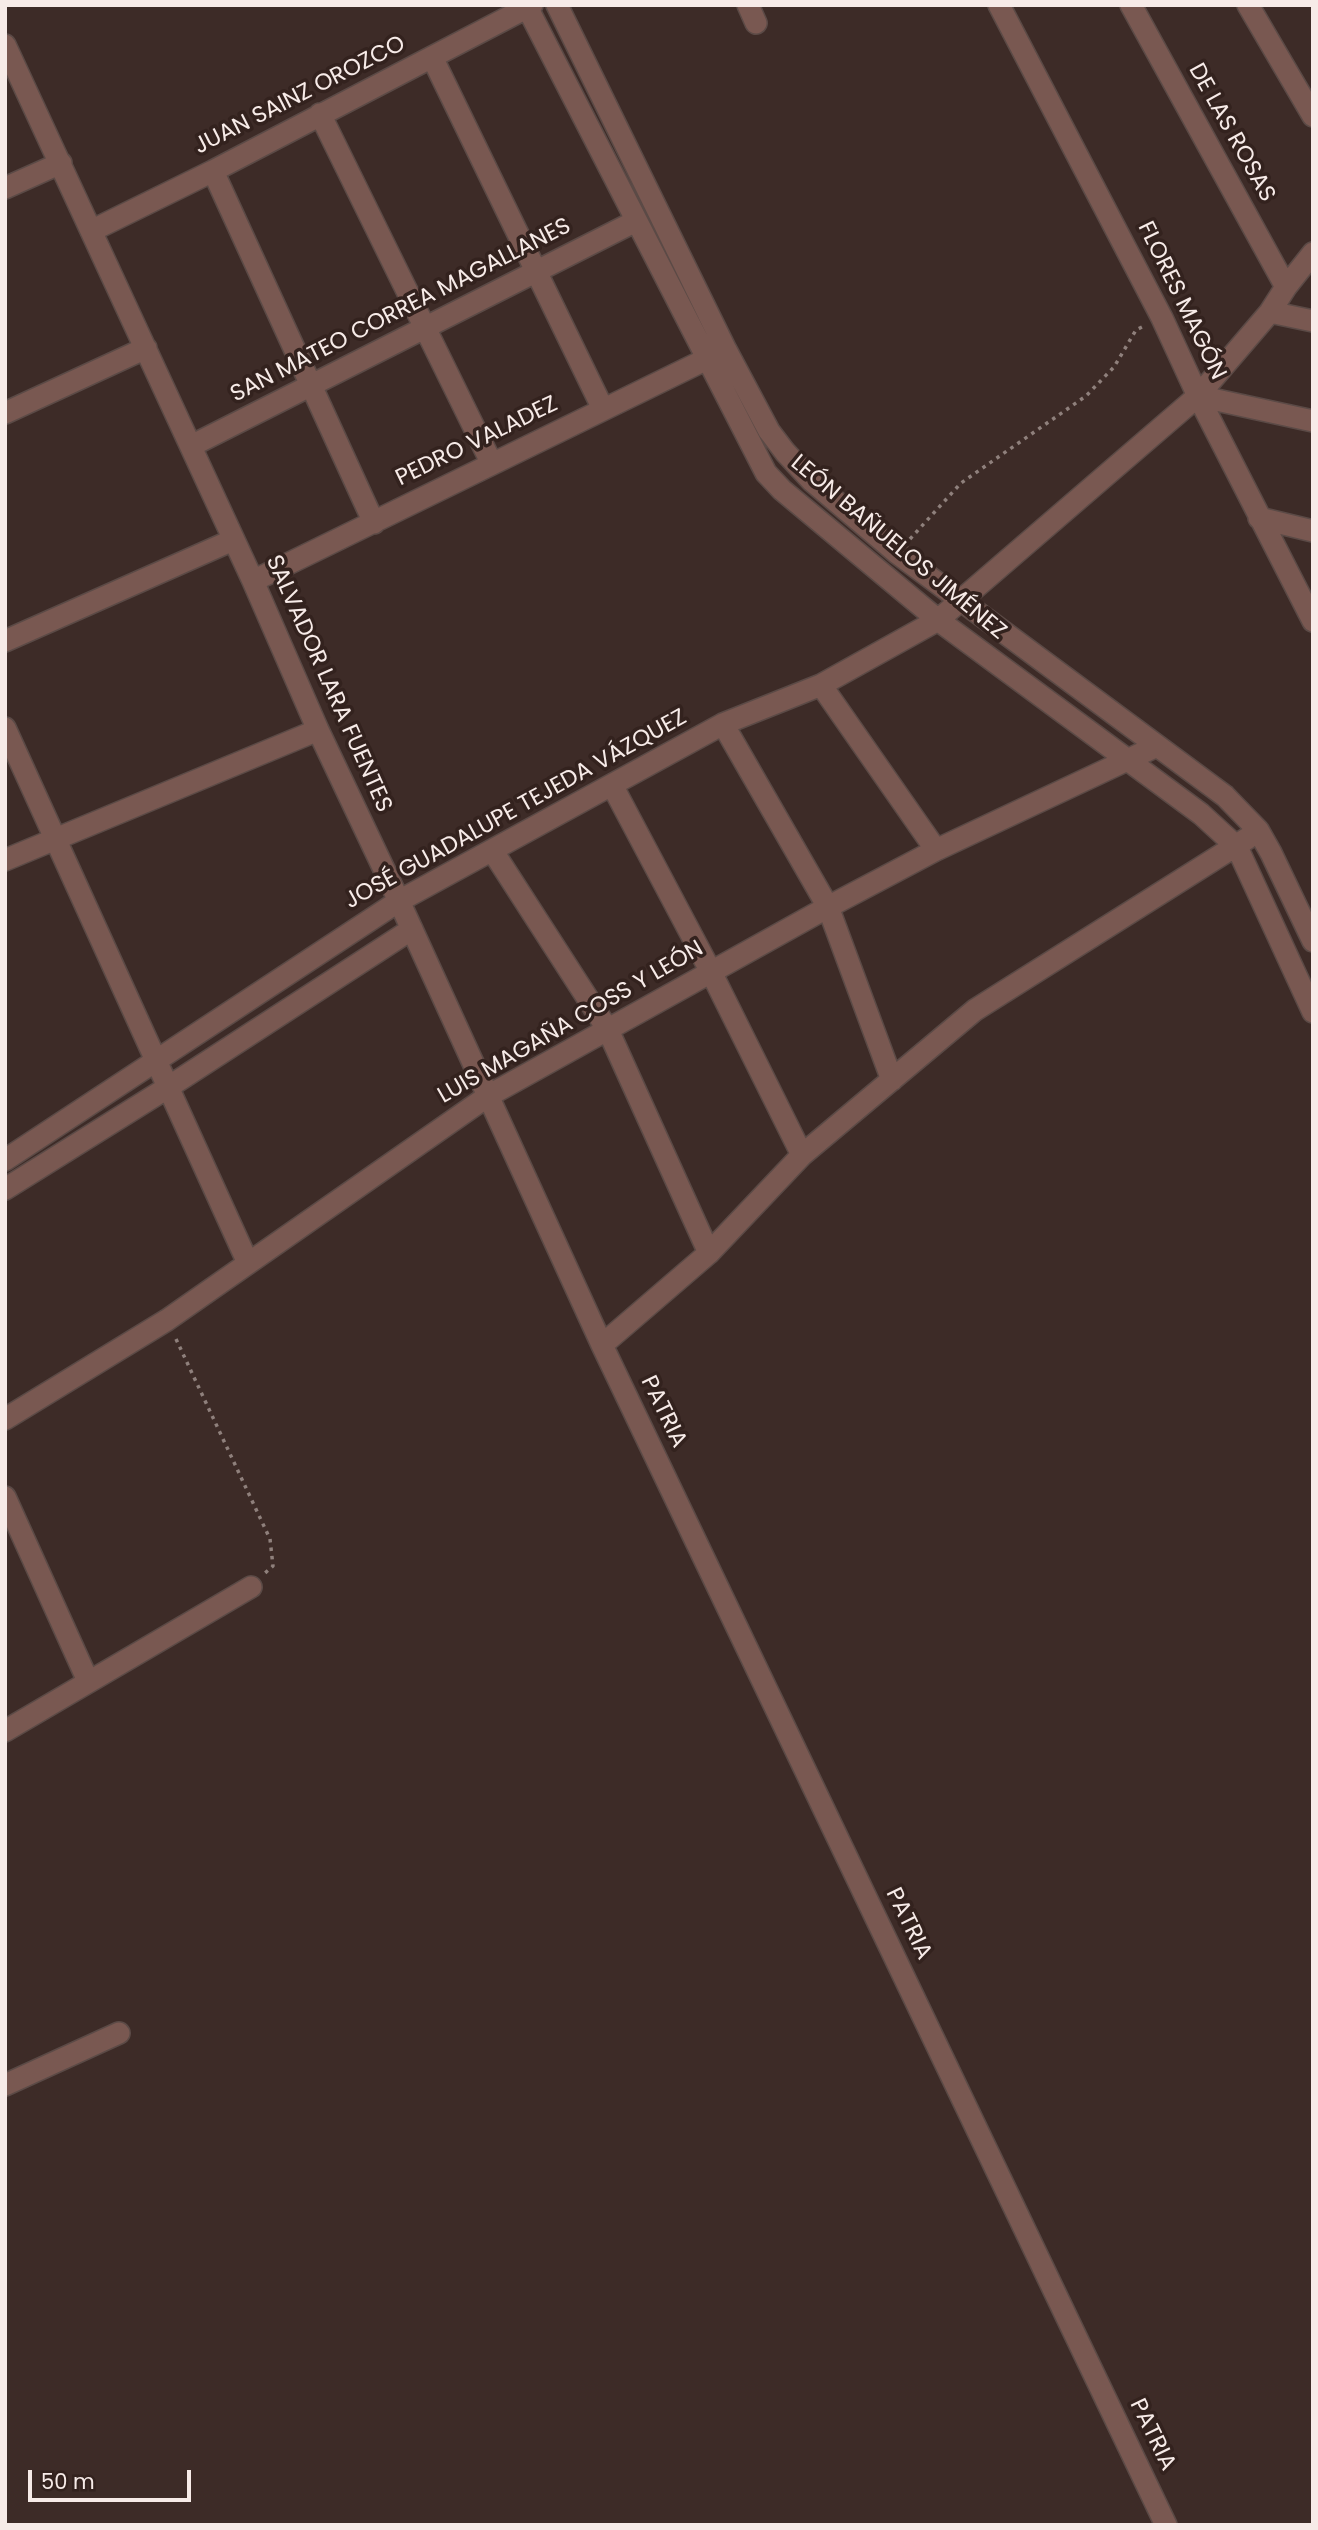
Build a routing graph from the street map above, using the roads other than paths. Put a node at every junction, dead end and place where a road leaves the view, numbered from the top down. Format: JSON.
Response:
{"nodes":[{"id":1,"x":557,"y":5,"type":"edge"},
{"id":2,"x":999,"y":5,"type":"edge"},
{"id":3,"x":1131,"y":5,"type":"edge"},
{"id":4,"x":1248,"y":5,"type":"edge"},
{"id":5,"x":528,"y":6,"type":"edge"},
{"id":6,"x":5,"y":45,"type":"edge"},
{"id":7,"x":432,"y":57,"type":"junction"},
{"id":8,"x":320,"y":114,"type":"junction"},
{"id":9,"x":1313,"y":116,"type":"edge"},
{"id":10,"x":61,"y":163,"type":"junction"},
{"id":11,"x":213,"y":171,"type":"junction"},
{"id":12,"x":5,"y":188,"type":"edge"},
{"id":13,"x":636,"y":221,"type":"junction"},
{"id":14,"x":91,"y":231,"type":"junction"},
{"id":15,"x":1313,"y":253,"type":"edge"},
{"id":16,"x":536,"y":271,"type":"junction"},
{"id":17,"x":1286,"y":287,"type":"junction"},
{"id":18,"x":1270,"y":312,"type":"junction"},
{"id":19,"x":1313,"y":321,"type":"edge"},
{"id":20,"x":425,"y":328,"type":"junction"},
{"id":21,"x":146,"y":348,"type":"junction"},
{"id":22,"x":716,"y":354,"type":"junction"},
{"id":23,"x":312,"y":386,"type":"junction"},
{"id":24,"x":1198,"y":396,"type":"junction"},
{"id":25,"x":603,"y":409,"type":"junction"},
{"id":26,"x":5,"y":413,"type":"edge"},
{"id":27,"x":1313,"y":421,"type":"edge"},
{"id":28,"x":191,"y":446,"type":"junction"},
{"id":29,"x":785,"y":453,"type":"junction"},
{"id":30,"x":492,"y":464,"type":"junction"},
{"id":31,"x":766,"y":473,"type":"junction"},
{"id":32,"x":1259,"y":518,"type":"junction"},
{"id":33,"x":374,"y":523,"type":"junction"},
{"id":34,"x":1313,"y":531,"type":"edge"},
{"id":35,"x":233,"y":540,"type":"junction"},
{"id":36,"x":253,"y":581,"type":"junction"},
{"id":37,"x":961,"y":601,"type":"junction"},
{"id":38,"x":938,"y":620,"type":"junction"},
{"id":39,"x":1313,"y":621,"type":"edge"},
{"id":40,"x":5,"y":641,"type":"edge"},
{"id":41,"x":821,"y":685,"type":"junction"},
{"id":42,"x":723,"y":724,"type":"junction"},
{"id":43,"x":5,"y":728,"type":"edge"},
{"id":44,"x":318,"y":730,"type":"junction"},
{"id":45,"x":1157,"y":746,"type":"junction"},
{"id":46,"x":1129,"y":761,"type":"junction"},
{"id":47,"x":612,"y":785,"type":"junction"},
{"id":48,"x":1258,"y":830,"type":"junction"},
{"id":49,"x":54,"y":839,"type":"junction"},
{"id":50,"x":1237,"y":847,"type":"junction"},
{"id":51,"x":492,"y":850,"type":"junction"},
{"id":52,"x":936,"y":850,"type":"junction"},
{"id":53,"x":5,"y":860,"type":"edge"},
{"id":54,"x":399,"y":901,"type":"junction"},
{"id":55,"x":828,"y":907,"type":"junction"},
{"id":56,"x":412,"y":929,"type":"junction"},
{"id":57,"x":1313,"y":941,"type":"edge"},
{"id":58,"x":711,"y":972,"type":"junction"},
{"id":59,"x":1313,"y":1012,"type":"edge"},
{"id":60,"x":608,"y":1030,"type":"junction"},
{"id":61,"x":155,"y":1062,"type":"junction"},
{"id":62,"x":892,"y":1080,"type":"junction"},
{"id":63,"x":167,"y":1088,"type":"junction"},
{"id":64,"x":488,"y":1096,"type":"junction"},
{"id":65,"x":802,"y":1155,"type":"junction"},
{"id":66,"x":5,"y":1160,"type":"edge"},
{"id":67,"x":5,"y":1189,"type":"edge"},
{"id":68,"x":709,"y":1253,"type":"junction"},
{"id":69,"x":248,"y":1263,"type":"junction"},
{"id":70,"x":602,"y":1345,"type":"junction"},
{"id":71,"x":5,"y":1419,"type":"edge"},
{"id":72,"x":5,"y":1497,"type":"edge"},
{"id":73,"x":251,"y":1587,"type":"road end"},
{"id":74,"x":88,"y":1681,"type":"junction"},
{"id":75,"x":5,"y":1731,"type":"edge"},
{"id":76,"x":119,"y":2033,"type":"dead end"},
{"id":77,"x":5,"y":2085,"type":"edge"},
{"id":78,"x":1166,"y":2525,"type":"edge"}],
"edges":[{"from":1,"to":22,"type":"street","name":"LEÓN BAÑUELOS JIMÉNEZ"},
{"from":2,"to":24,"type":"street","name":"FLORES MAGÓN"},
{"from":3,"to":17,"type":"street","name":"DE LAS ROSAS"},
{"from":4,"to":9,"type":"street"},
{"from":5,"to":7,"type":"street","name":"JUAN SAINZ OROZCO"},
{"from":5,"to":13,"type":"street","name":"LEÓN BAÑUELOS JIMÉNEZ"},
{"from":6,"to":10,"type":"street","name":"SALVADOR LARA FUENTES"},
{"from":7,"to":8,"type":"street","name":"JUAN SAINZ OROZCO"},
{"from":7,"to":16,"type":"street"},
{"from":8,"to":11,"type":"street","name":"JUAN SAINZ OROZCO"},
{"from":8,"to":20,"type":"street"},
{"from":10,"to":12,"type":"street"},
{"from":10,"to":14,"type":"street","name":"SALVADOR LARA FUENTES"},
{"from":11,"to":14,"type":"street","name":"JUAN SAINZ OROZCO"},
{"from":11,"to":23,"type":"street"},
{"from":13,"to":16,"type":"street","name":"SAN MATEO CORREA MAGALLANES"},
{"from":13,"to":22,"type":"street","name":"LEÓN BAÑUELOS JIMÉNEZ"},
{"from":14,"to":21,"type":"street","name":"SALVADOR LARA FUENTES"},
{"from":15,"to":17,"type":"street","name":"JOSÉ GUADALUPE TEJEDA VÁZQUEZ"},
{"from":16,"to":20,"type":"street","name":"SAN MATEO CORREA MAGALLANES"},
{"from":16,"to":25,"type":"street"},
{"from":17,"to":18,"type":"street","name":"JOSÉ GUADALUPE TEJEDA VÁZQUEZ"},
{"from":18,"to":19,"type":"street"},
{"from":18,"to":24,"type":"street","name":"JOSÉ GUADALUPE TEJEDA VÁZQUEZ"},
{"from":20,"to":23,"type":"street","name":"SAN MATEO CORREA MAGALLANES"},
{"from":20,"to":30,"type":"street"},
{"from":21,"to":26,"type":"street"},
{"from":21,"to":28,"type":"street","name":"SALVADOR LARA FUENTES"},
{"from":22,"to":25,"type":"street","name":"PEDRO VALADEZ"},
{"from":22,"to":29,"type":"street","name":"LEÓN BAÑUELOS JIMÉNEZ"},
{"from":22,"to":31,"type":"street","name":"LEÓN BAÑUELOS JIMÉNEZ"},
{"from":23,"to":28,"type":"street","name":"SAN MATEO CORREA MAGALLANES"},
{"from":23,"to":33,"type":"street"},
{"from":24,"to":27,"type":"street"},
{"from":24,"to":32,"type":"street","name":"FLORES MAGÓN"},
{"from":24,"to":37,"type":"street","name":"JOSÉ GUADALUPE TEJEDA VÁZQUEZ"},
{"from":25,"to":30,"type":"street","name":"PEDRO VALADEZ"},
{"from":28,"to":35,"type":"street","name":"SALVADOR LARA FUENTES"},
{"from":29,"to":31,"type":"street"},
{"from":29,"to":37,"type":"street","name":"LEÓN BAÑUELOS JIMÉNEZ"},
{"from":30,"to":33,"type":"street","name":"PEDRO VALADEZ"},
{"from":31,"to":38,"type":"street","name":"LEÓN BAÑUELOS JIMÉNEZ"},
{"from":32,"to":34,"type":"street"},
{"from":32,"to":39,"type":"street","name":"FLORES MAGÓN"},
{"from":33,"to":36,"type":"street","name":"PEDRO VALADEZ"},
{"from":35,"to":36,"type":"street","name":"SALVADOR LARA FUENTES"},
{"from":35,"to":40,"type":"street"},
{"from":36,"to":44,"type":"street","name":"SALVADOR LARA FUENTES"},
{"from":37,"to":38,"type":"street","name":"JOSÉ GUADALUPE TEJEDA VÁZQUEZ"},
{"from":37,"to":45,"type":"street","name":"LEÓN BAÑUELOS JIMÉNEZ"},
{"from":38,"to":41,"type":"street","name":"JOSÉ GUADALUPE TEJEDA VÁZQUEZ"},
{"from":38,"to":46,"type":"street","name":"LEÓN BAÑUELOS JIMÉNEZ"},
{"from":41,"to":42,"type":"street","name":"JOSÉ GUADALUPE TEJEDA VÁZQUEZ"},
{"from":41,"to":52,"type":"street"},
{"from":42,"to":47,"type":"street","name":"JOSÉ GUADALUPE TEJEDA VÁZQUEZ"},
{"from":42,"to":55,"type":"street"},
{"from":43,"to":49,"type":"street"},
{"from":44,"to":49,"type":"street"},
{"from":44,"to":54,"type":"street","name":"SALVADOR LARA FUENTES"},
{"from":45,"to":46,"type":"street","name":"LUIS MAGAÑA COSS Y LEÓN"},
{"from":45,"to":48,"type":"street","name":"LEÓN BAÑUELOS JIMÉNEZ"},
{"from":46,"to":50,"type":"street","name":"LEÓN BAÑUELOS JIMÉNEZ"},
{"from":46,"to":52,"type":"street","name":"LUIS MAGAÑA COSS Y LEÓN"},
{"from":47,"to":51,"type":"street","name":"JOSÉ GUADALUPE TEJEDA VÁZQUEZ"},
{"from":47,"to":58,"type":"street"},
{"from":48,"to":50,"type":"street"},
{"from":48,"to":57,"type":"street","name":"LEÓN BAÑUELOS JIMÉNEZ"},
{"from":49,"to":53,"type":"street"},
{"from":49,"to":61,"type":"street"},
{"from":50,"to":59,"type":"street","name":"LEÓN BAÑUELOS JIMÉNEZ"},
{"from":50,"to":62,"type":"street"},
{"from":51,"to":54,"type":"street","name":"JOSÉ GUADALUPE TEJEDA VÁZQUEZ"},
{"from":51,"to":60,"type":"street"},
{"from":52,"to":55,"type":"street","name":"LUIS MAGAÑA COSS Y LEÓN"},
{"from":54,"to":56,"type":"street","name":"SALVADOR LARA FUENTES"},
{"from":54,"to":61,"type":"street","name":"JOSÉ GUADALUPE TEJEDA VÁZQUEZ"},
{"from":55,"to":58,"type":"street","name":"LUIS MAGAÑA COSS Y LEÓN"},
{"from":55,"to":62,"type":"street"},
{"from":56,"to":63,"type":"street"},
{"from":56,"to":64,"type":"street","name":"SALVADOR LARA FUENTES"},
{"from":58,"to":60,"type":"street","name":"LUIS MAGAÑA COSS Y LEÓN"},
{"from":58,"to":65,"type":"street"},
{"from":60,"to":64,"type":"street","name":"LUIS MAGAÑA COSS Y LEÓN"},
{"from":60,"to":68,"type":"street"},
{"from":61,"to":63,"type":"street"},
{"from":61,"to":66,"type":"street","name":"JOSÉ GUADALUPE TEJEDA VÁZQUEZ"},
{"from":62,"to":65,"type":"street"},
{"from":63,"to":67,"type":"street"},
{"from":63,"to":69,"type":"street"},
{"from":64,"to":69,"type":"street","name":"LUIS MAGAÑA COSS Y LEÓN"},
{"from":64,"to":70,"type":"street","name":"SALVADOR LARA FUENTES"},
{"from":65,"to":68,"type":"street"},
{"from":68,"to":70,"type":"street"},
{"from":69,"to":71,"type":"street","name":"LUIS MAGAÑA COSS Y LEÓN"},
{"from":70,"to":78,"type":"street","name":"PATRIA"},
{"from":72,"to":74,"type":"street"},
{"from":73,"to":74,"type":"street"},
{"from":74,"to":75,"type":"street"},
{"from":76,"to":77,"type":"street"}]}
